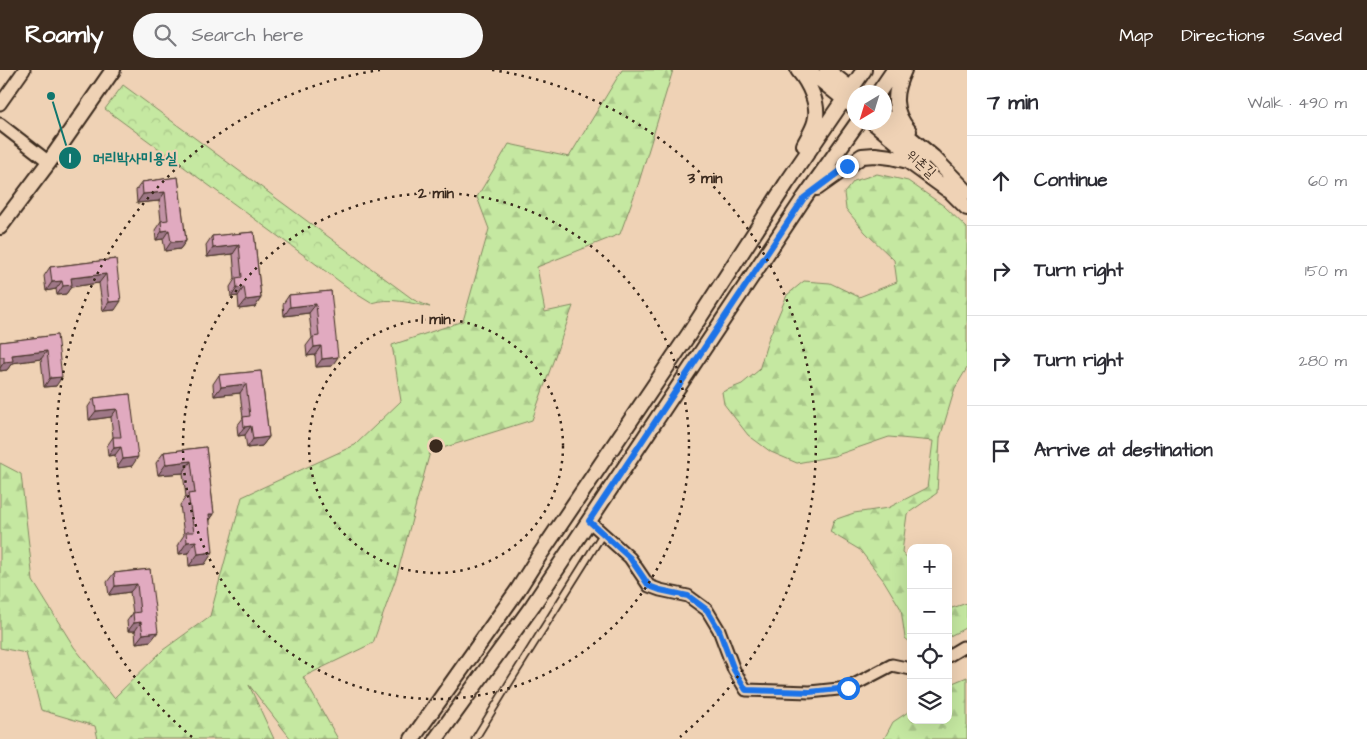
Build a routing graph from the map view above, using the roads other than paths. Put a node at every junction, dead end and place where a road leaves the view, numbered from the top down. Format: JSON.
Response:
{"nodes":[{"id":1,"x":24,"y":70,"type":"edge"},
{"id":2,"x":113,"y":70,"type":"edge"},
{"id":3,"x":798,"y":70,"type":"edge"},
{"id":4,"x":808,"y":70,"type":"edge"},
{"id":5,"x":827,"y":70,"type":"edge"},
{"id":6,"x":864,"y":70,"type":"edge"},
{"id":7,"x":894,"y":70,"type":"edge"},
{"id":8,"x":904,"y":70,"type":"edge"},
{"id":9,"x":857,"y":85,"type":"edge"},
{"id":10,"x":884,"y":85,"type":"edge"},
{"id":11,"x":847,"y":92,"type":"edge"},
{"id":12,"x":847,"y":94,"type":"edge"},
{"id":13,"x":847,"y":102,"type":"edge"},
{"id":14,"x":0,"y":104,"type":"edge"},
{"id":15,"x":892,"y":123,"type":"edge"},
{"id":16,"x":0,"y":124,"type":"edge"},
{"id":17,"x":852,"y":130,"type":"edge"},
{"id":18,"x":883,"y":130,"type":"edge"},
{"id":19,"x":933,"y":157,"type":"junction"},
{"id":20,"x":49,"y":162,"type":"junction"},
{"id":21,"x":786,"y":184,"type":"junction"},
{"id":22,"x":948,"y":190,"type":"junction"},
{"id":23,"x":967,"y":192,"type":"edge"},
{"id":24,"x":804,"y":198,"type":"junction"},
{"id":25,"x":967,"y":208,"type":"edge"},
{"id":26,"x":0,"y":226,"type":"edge"},
{"id":27,"x":589,"y":521,"type":"junction"},
{"id":28,"x":602,"y":535,"type":"junction"},
{"id":29,"x":967,"y":648,"type":"edge"},
{"id":30,"x":952,"y":654,"type":"edge"},
{"id":31,"x":907,"y":668,"type":"edge"},
{"id":32,"x":412,"y":739,"type":"edge"},
{"id":33,"x":436,"y":739,"type":"edge"},
{"id":34,"x":475,"y":739,"type":"edge"}],
"edges":[{"from":1,"to":14,"type":"street"},
{"from":2,"to":20,"type":"street"},
{"from":3,"to":21,"type":"street"},
{"from":4,"to":12,"type":"street"},
{"from":5,"to":11,"type":"street"},
{"from":6,"to":9,"type":"street"},
{"from":7,"to":10,"type":"street"},
{"from":8,"to":19,"type":"street"},
{"from":13,"to":21,"type":"street"},
{"from":15,"to":19,"type":"street"},
{"from":16,"to":20,"type":"street"},
{"from":17,"to":24,"type":"street"},
{"from":18,"to":22,"type":"street","name":"위촌길"},
{"from":19,"to":23,"type":"street"},
{"from":20,"to":26,"type":"street"},
{"from":21,"to":32,"type":"street"},
{"from":22,"to":24,"type":"street"},
{"from":22,"to":25,"type":"street","name":"위촌길"},
{"from":24,"to":27,"type":"street"},
{"from":27,"to":28,"type":"street"},
{"from":27,"to":33,"type":"street"},
{"from":28,"to":31,"type":"street"},
{"from":28,"to":34,"type":"lane"},
{"from":29,"to":30,"type":"street"}]}
